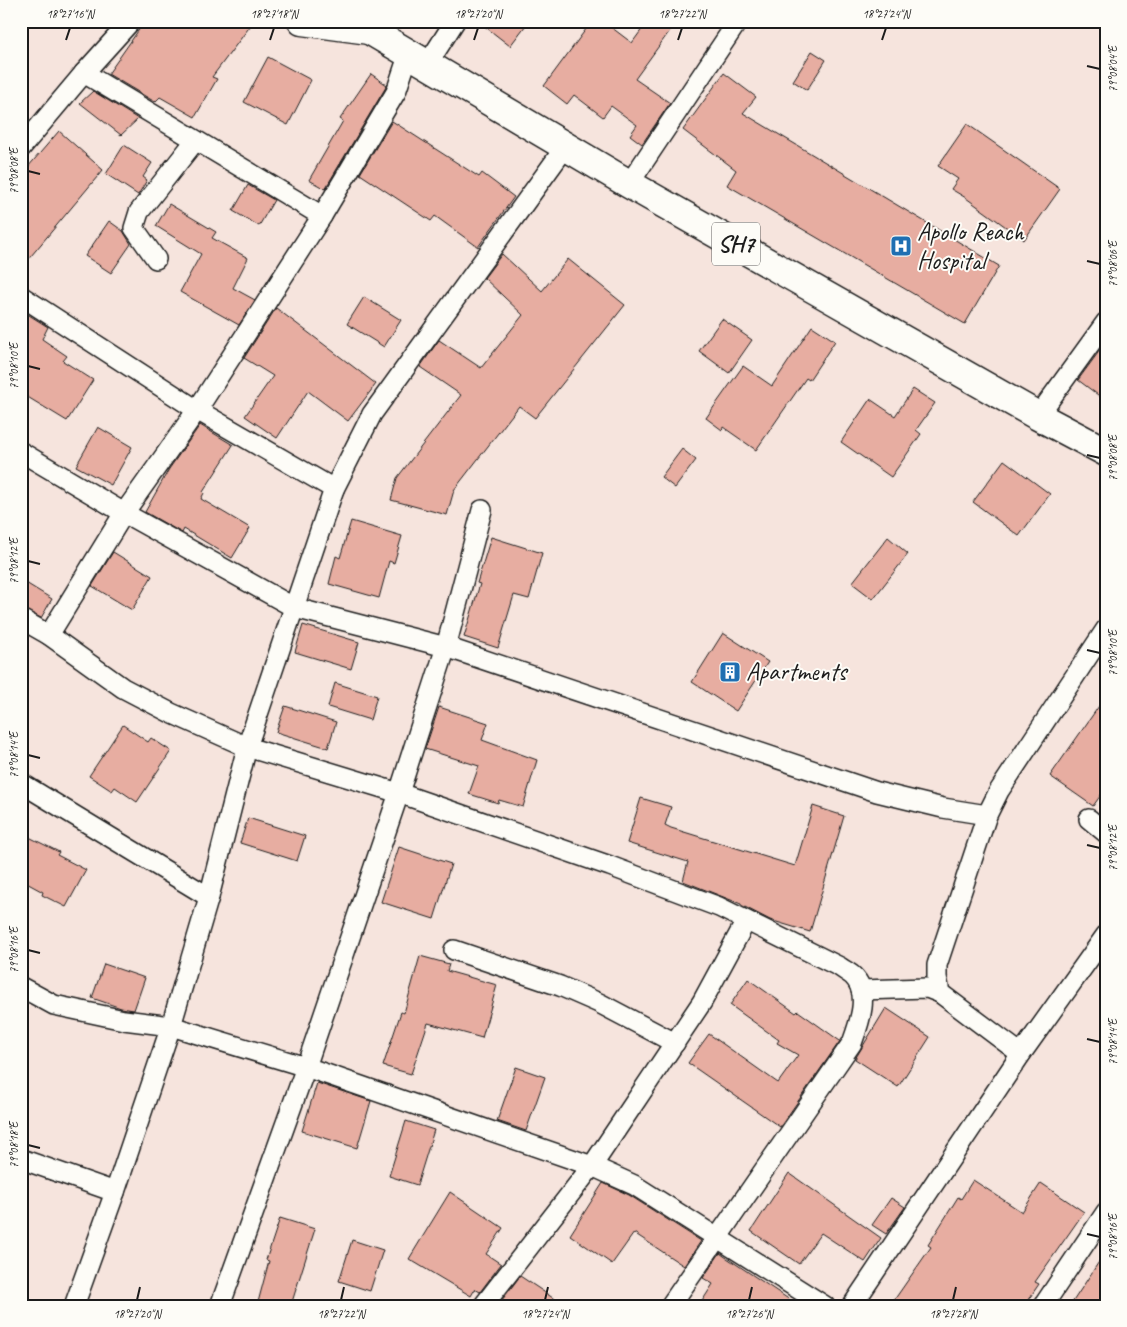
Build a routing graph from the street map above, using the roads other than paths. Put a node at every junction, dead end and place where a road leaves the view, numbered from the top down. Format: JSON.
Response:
{"nodes":[{"id":1,"x":131,"y":21,"type":"edge"},
{"id":2,"x":302,"y":21,"type":"edge"},
{"id":3,"x":455,"y":21,"type":"edge"},
{"id":4,"x":738,"y":21,"type":"edge"},
{"id":5,"x":364,"y":26,"type":"edge"},
{"id":6,"x":418,"y":59,"type":"junction"},
{"id":7,"x":84,"y":73,"type":"junction"},
{"id":8,"x":195,"y":141,"type":"junction"},
{"id":9,"x":566,"y":146,"type":"junction"},
{"id":10,"x":21,"y":148,"type":"edge"},
{"id":11,"x":629,"y":184,"type":"junction"},
{"id":12,"x":322,"y":216,"type":"junction"},
{"id":13,"x":156,"y":259,"type":"dead end"},
{"id":14,"x":21,"y":296,"type":"edge"},
{"id":15,"x":1106,"y":322,"type":"edge"},
{"id":16,"x":197,"y":410,"type":"junction"},
{"id":17,"x":1038,"y":416,"type":"junction"},
{"id":18,"x":21,"y":452,"type":"edge"},
{"id":19,"x":1106,"y":452,"type":"edge"},
{"id":20,"x":334,"y":489,"type":"junction"},
{"id":21,"x":482,"y":510,"type":"dead end"},
{"id":22,"x":124,"y":513,"type":"junction"},
{"id":23,"x":295,"y":608,"type":"junction"},
{"id":24,"x":21,"y":619,"type":"edge"},
{"id":25,"x":1106,"y":629,"type":"edge"},
{"id":26,"x":49,"y":635,"type":"junction"},
{"id":27,"x":446,"y":647,"type":"junction"},
{"id":28,"x":248,"y":747,"type":"junction"},
{"id":29,"x":21,"y":783,"type":"edge"},
{"id":30,"x":398,"y":793,"type":"junction"},
{"id":31,"x":988,"y":815,"type":"junction"},
{"id":32,"x":1089,"y":819,"type":"dead end"},
{"id":33,"x":1106,"y":833,"type":"edge"},
{"id":34,"x":209,"y":897,"type":"junction"},
{"id":35,"x":746,"y":921,"type":"junction"},
{"id":36,"x":1106,"y":935,"type":"edge"},
{"id":37,"x":454,"y":950,"type":"dead end"},
{"id":38,"x":21,"y":988,"type":"edge"},
{"id":39,"x":861,"y":990,"type":"junction"},
{"id":40,"x":940,"y":993,"type":"junction"},
{"id":41,"x":171,"y":1026,"type":"junction"},
{"id":42,"x":675,"y":1042,"type":"junction"},
{"id":43,"x":1021,"y":1054,"type":"junction"},
{"id":44,"x":306,"y":1067,"type":"junction"},
{"id":45,"x":21,"y":1159,"type":"edge"},
{"id":46,"x":592,"y":1166,"type":"junction"},
{"id":47,"x":116,"y":1192,"type":"junction"},
{"id":48,"x":1106,"y":1212,"type":"edge"},
{"id":49,"x":718,"y":1237,"type":"junction"},
{"id":50,"x":74,"y":1306,"type":"edge"},
{"id":51,"x":220,"y":1306,"type":"edge"},
{"id":52,"x":482,"y":1306,"type":"edge"},
{"id":53,"x":670,"y":1306,"type":"edge"},
{"id":54,"x":825,"y":1306,"type":"edge"},
{"id":55,"x":852,"y":1306,"type":"edge"},
{"id":56,"x":1043,"y":1306,"type":"edge"}],
"edges":[{"from":1,"to":7,"type":"street"},
{"from":2,"to":5,"type":"main road","number":"SH7"},
{"from":3,"to":6,"type":"street"},
{"from":4,"to":11,"type":"street"},
{"from":5,"to":6,"type":"main road","number":"SH7"},
{"from":6,"to":9,"type":"main road","number":"SH7"},
{"from":6,"to":12,"type":"street"},
{"from":7,"to":8,"type":"street"},
{"from":7,"to":10,"type":"street"},
{"from":8,"to":12,"type":"street"},
{"from":8,"to":13,"type":"street"},
{"from":9,"to":11,"type":"main road","number":"SH7"},
{"from":9,"to":20,"type":"street"},
{"from":11,"to":17,"type":"main road","number":"SH7"},
{"from":12,"to":16,"type":"street"},
{"from":14,"to":16,"type":"street"},
{"from":15,"to":17,"type":"street"},
{"from":16,"to":20,"type":"street"},
{"from":16,"to":22,"type":"street"},
{"from":17,"to":19,"type":"main road","number":"SH7"},
{"from":18,"to":22,"type":"street"},
{"from":20,"to":23,"type":"street"},
{"from":21,"to":27,"type":"street"},
{"from":22,"to":23,"type":"street"},
{"from":22,"to":26,"type":"street"},
{"from":23,"to":27,"type":"street"},
{"from":23,"to":28,"type":"street"},
{"from":24,"to":26,"type":"street"},
{"from":25,"to":31,"type":"street"},
{"from":26,"to":28,"type":"street"},
{"from":27,"to":30,"type":"street"},
{"from":27,"to":31,"type":"street"},
{"from":28,"to":30,"type":"street"},
{"from":28,"to":34,"type":"street"},
{"from":29,"to":34,"type":"street"},
{"from":30,"to":35,"type":"street"},
{"from":30,"to":44,"type":"street"},
{"from":31,"to":40,"type":"street"},
{"from":32,"to":33,"type":"street"},
{"from":34,"to":41,"type":"street"},
{"from":35,"to":39,"type":"street"},
{"from":35,"to":42,"type":"street"},
{"from":36,"to":43,"type":"street"},
{"from":37,"to":42,"type":"street"},
{"from":38,"to":41,"type":"street"},
{"from":39,"to":40,"type":"street"},
{"from":39,"to":49,"type":"street"},
{"from":40,"to":43,"type":"street"},
{"from":41,"to":44,"type":"street"},
{"from":41,"to":47,"type":"street"},
{"from":42,"to":46,"type":"street"},
{"from":43,"to":55,"type":"street"},
{"from":44,"to":46,"type":"street"},
{"from":44,"to":51,"type":"street"},
{"from":45,"to":47,"type":"street"},
{"from":46,"to":49,"type":"street"},
{"from":46,"to":52,"type":"street"},
{"from":47,"to":50,"type":"street"},
{"from":48,"to":56,"type":"street"},
{"from":49,"to":53,"type":"street"},
{"from":49,"to":54,"type":"street"}]}
